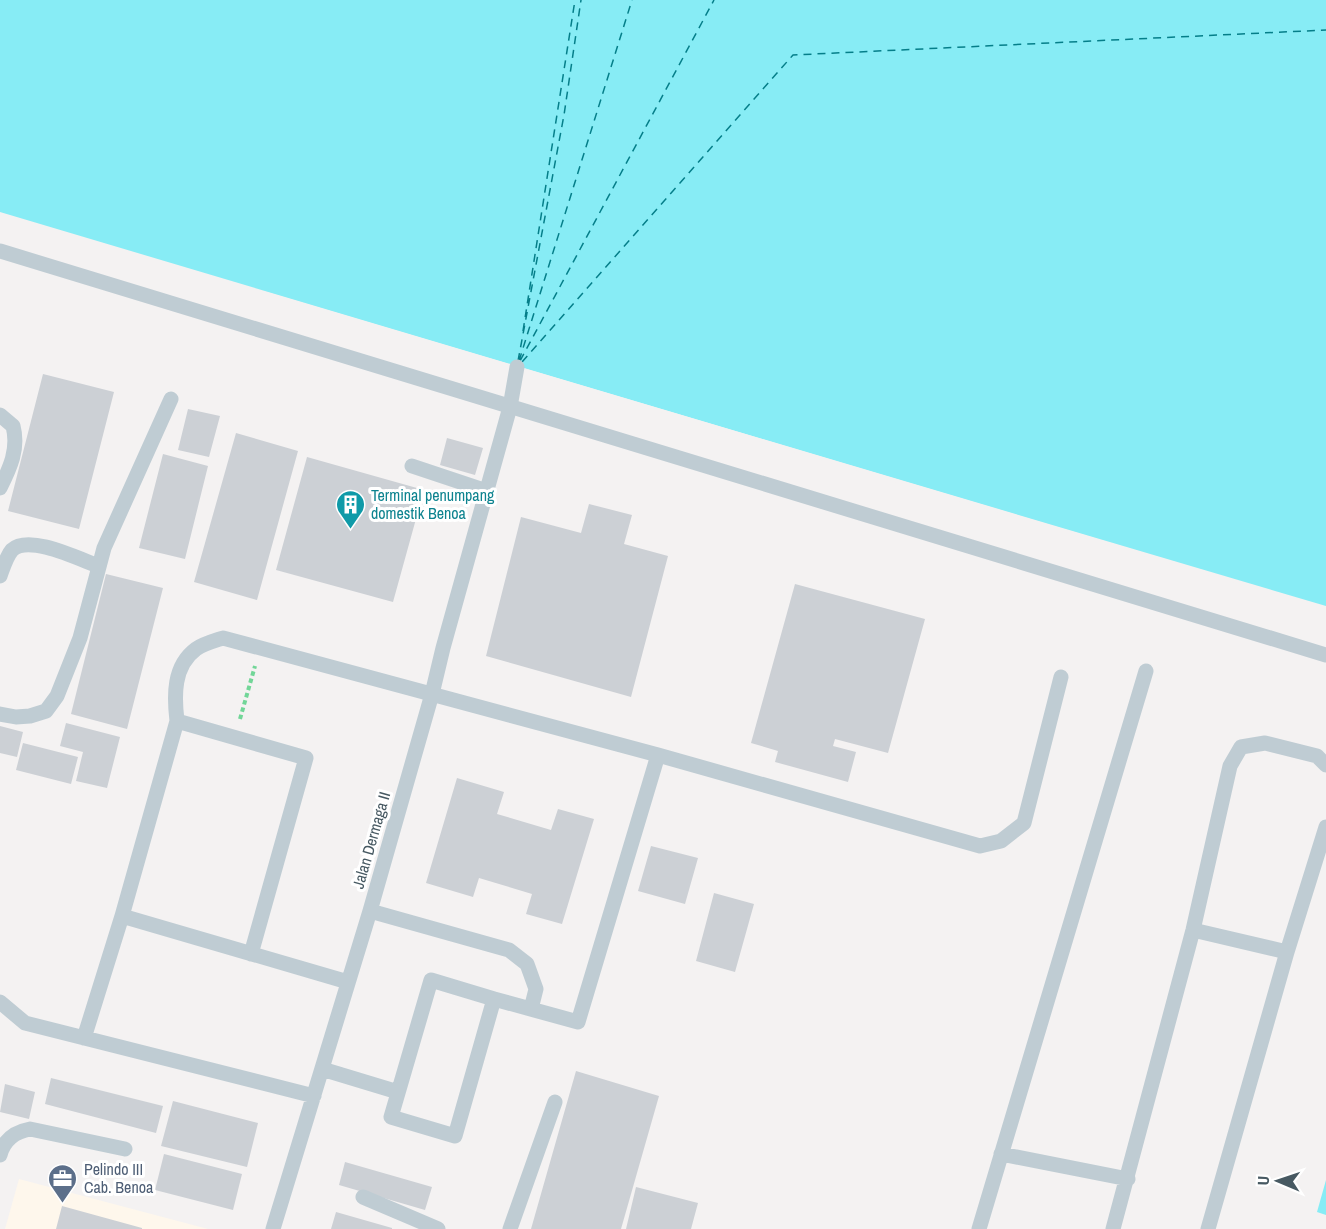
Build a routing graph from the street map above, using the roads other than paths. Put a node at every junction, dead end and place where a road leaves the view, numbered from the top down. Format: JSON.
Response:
{"nodes":[{"id":1,"x":0,"y":251,"type":"edge"},
{"id":2,"x":517,"y":367,"type":"dead end"},
{"id":3,"x":171,"y":399,"type":"dead end"},
{"id":4,"x":510,"y":407,"type":"junction"},
{"id":5,"x":0,"y":415,"type":"edge"},
{"id":6,"x":412,"y":466,"type":"dead end"},
{"id":7,"x":0,"y":488,"type":"edge"},
{"id":8,"x":487,"y":491,"type":"junction"},
{"id":9,"x":98,"y":566,"type":"junction"},
{"id":10,"x":0,"y":576,"type":"edge"},
{"id":11,"x":1326,"y":655,"type":"edge"},
{"id":12,"x":1146,"y":671,"type":"dead end"},
{"id":13,"x":1061,"y":677,"type":"dead end"},
{"id":14,"x":432,"y":694,"type":"junction"},
{"id":15,"x":0,"y":714,"type":"edge"},
{"id":16,"x":177,"y":720,"type":"junction"},
{"id":17,"x":658,"y":755,"type":"junction"},
{"id":18,"x":1326,"y":765,"type":"edge"},
{"id":19,"x":1326,"y":827,"type":"edge"},
{"id":20,"x":369,"y":911,"type":"junction"},
{"id":21,"x":122,"y":916,"type":"junction"},
{"id":22,"x":1193,"y":930,"type":"junction"},
{"id":23,"x":1287,"y":952,"type":"junction"},
{"id":24,"x":250,"y":954,"type":"junction"},
{"id":25,"x":348,"y":982,"type":"junction"},
{"id":26,"x":0,"y":987,"type":"edge"},
{"id":27,"x":494,"y":999,"type":"junction"},
{"id":28,"x":0,"y":1002,"type":"edge"},
{"id":29,"x":531,"y":1009,"type":"junction"},
{"id":30,"x":25,"y":1023,"type":"junction"},
{"id":31,"x":84,"y":1038,"type":"junction"},
{"id":32,"x":322,"y":1070,"type":"junction"},
{"id":33,"x":399,"y":1092,"type":"junction"},
{"id":34,"x":314,"y":1096,"type":"junction"},
{"id":35,"x":555,"y":1102,"type":"dead end"},
{"id":36,"x":125,"y":1149,"type":"dead end"},
{"id":37,"x":1001,"y":1154,"type":"junction"},
{"id":38,"x":0,"y":1155,"type":"edge"},
{"id":39,"x":1128,"y":1179,"type":"junction"},
{"id":40,"x":363,"y":1197,"type":"dead end"},
{"id":41,"x":273,"y":1229,"type":"edge"},
{"id":42,"x":438,"y":1229,"type":"edge"},
{"id":43,"x":510,"y":1229,"type":"edge"},
{"id":44,"x":979,"y":1229,"type":"edge"},
{"id":45,"x":1113,"y":1229,"type":"edge"},
{"id":46,"x":1208,"y":1229,"type":"edge"}],
"edges":[{"from":1,"to":4,"type":"lane"},
{"from":2,"to":4,"type":"lane","name":"Jalan Dermaga II"},
{"from":3,"to":9,"type":"lane"},
{"from":4,"to":8,"type":"lane","name":"Jalan Dermaga II"},
{"from":4,"to":11,"type":"lane"},
{"from":5,"to":7,"type":"lane"},
{"from":6,"to":8,"type":"lane"},
{"from":8,"to":14,"type":"lane","name":"Jalan Dermaga II"},
{"from":9,"to":10,"type":"lane"},
{"from":9,"to":15,"type":"lane"},
{"from":12,"to":37,"type":"lane"},
{"from":13,"to":17,"type":"lane"},
{"from":14,"to":16,"type":"lane"},
{"from":14,"to":17,"type":"lane"},
{"from":14,"to":20,"type":"lane","name":"Jalan Dermaga II"},
{"from":16,"to":21,"type":"lane"},
{"from":16,"to":24,"type":"lane"},
{"from":17,"to":29,"type":"lane"},
{"from":18,"to":22,"type":"lane"},
{"from":19,"to":23,"type":"lane"},
{"from":20,"to":25,"type":"lane","name":"Jalan Dermaga II"},
{"from":20,"to":29,"type":"lane"},
{"from":21,"to":24,"type":"lane"},
{"from":21,"to":31,"type":"lane"},
{"from":22,"to":23,"type":"lane"},
{"from":22,"to":39,"type":"lane"},
{"from":23,"to":46,"type":"lane"},
{"from":24,"to":25,"type":"lane"},
{"from":25,"to":32,"type":"lane","name":"Jalan Dermaga II"},
{"from":26,"to":30,"type":"lane"},
{"from":27,"to":29,"type":"lane"},
{"from":27,"to":33,"type":"lane"},
{"from":27,"to":33,"type":"lane"},
{"from":28,"to":30,"type":"lane"},
{"from":30,"to":31,"type":"lane"},
{"from":31,"to":34,"type":"lane"},
{"from":32,"to":33,"type":"lane"},
{"from":32,"to":34,"type":"lane","name":"Jalan Dermaga II"},
{"from":34,"to":41,"type":"lane","name":"Jalan Dermaga II"},
{"from":35,"to":43,"type":"lane"},
{"from":36,"to":38,"type":"lane"},
{"from":37,"to":39,"type":"lane"},
{"from":37,"to":44,"type":"lane"},
{"from":39,"to":45,"type":"lane"},
{"from":40,"to":42,"type":"lane"}]}
